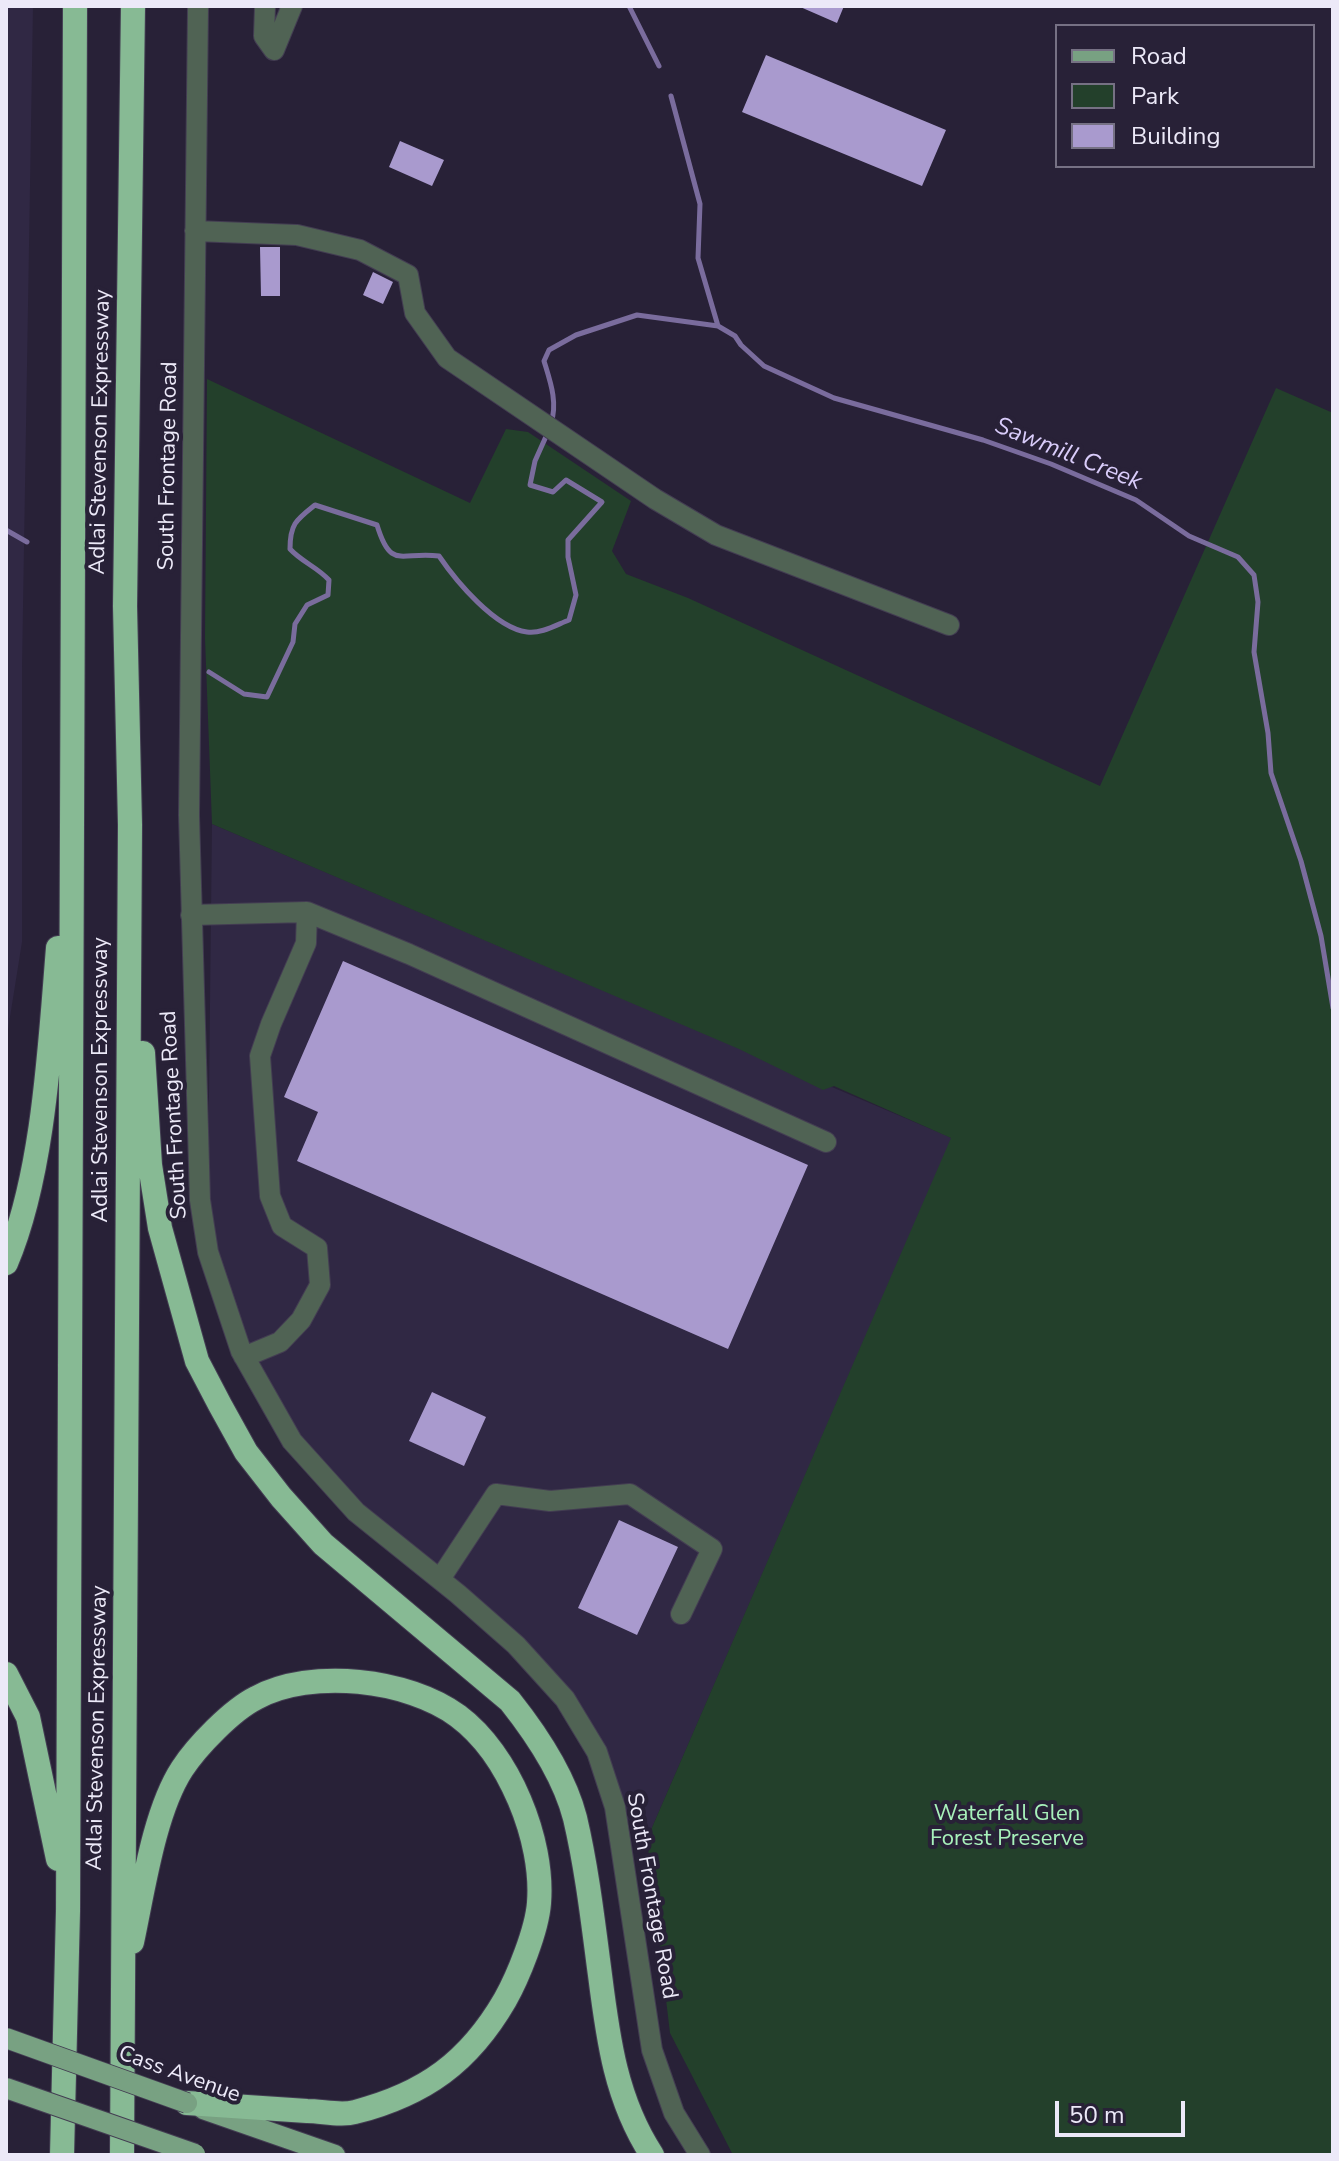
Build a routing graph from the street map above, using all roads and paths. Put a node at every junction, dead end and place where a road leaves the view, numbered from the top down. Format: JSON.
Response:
{"nodes":[{"id":1,"x":75,"y":6,"type":"edge"},
{"id":2,"x":133,"y":6,"type":"edge"},
{"id":3,"x":198,"y":6,"type":"edge"},
{"id":4,"x":265,"y":6,"type":"edge"},
{"id":5,"x":292,"y":6,"type":"edge"},
{"id":6,"x":195,"y":231,"type":"junction"},
{"id":7,"x":949,"y":625,"type":"dead end"},
{"id":8,"x":74,"y":750,"type":"junction"},
{"id":9,"x":130,"y":825,"type":"junction"},
{"id":10,"x":307,"y":912,"type":"junction"},
{"id":11,"x":191,"y":915,"type":"junction"},
{"id":12,"x":826,"y":1142,"type":"dead end"},
{"id":13,"x":6,"y":1263,"type":"edge"},
{"id":14,"x":244,"y":1357,"type":"junction"},
{"id":15,"x":440,"y":1579,"type":"junction"},
{"id":16,"x":681,"y":1614,"type":"dead end"},
{"id":17,"x":6,"y":1674,"type":"edge"},
{"id":18,"x":68,"y":1911,"type":"junction"},
{"id":19,"x":121,"y":1995,"type":"junction"},
{"id":20,"x":6,"y":2038,"type":"edge"},
{"id":21,"x":6,"y":2088,"type":"edge"},
{"id":22,"x":187,"y":2103,"type":"junction"},
{"id":23,"x":197,"y":2154,"type":"edge"},
{"id":24,"x":62,"y":2155,"type":"edge"},
{"id":25,"x":122,"y":2155,"type":"edge"},
{"id":26,"x":335,"y":2155,"type":"edge"},
{"id":27,"x":652,"y":2155,"type":"edge"},
{"id":28,"x":700,"y":2155,"type":"edge"}],
"edges":[{"from":1,"to":8,"type":"highway","name":"Adlai Stevenson Expressway"},
{"from":2,"to":9,"type":"highway","name":"Adlai Stevenson Expressway"},
{"from":3,"to":6,"type":"street","name":"South Frontage Road"},
{"from":4,"to":5,"type":"street"},
{"from":6,"to":7,"type":"street"},
{"from":6,"to":11,"type":"street","name":"South Frontage Road"},
{"from":8,"to":13,"type":"highway"},
{"from":8,"to":18,"type":"highway","name":"Adlai Stevenson Expressway"},
{"from":9,"to":19,"type":"highway","name":"Adlai Stevenson Expressway"},
{"from":9,"to":27,"type":"highway"},
{"from":10,"to":11,"type":"street"},
{"from":10,"to":12,"type":"street"},
{"from":10,"to":14,"type":"street"},
{"from":11,"to":14,"type":"street","name":"South Frontage Road"},
{"from":14,"to":15,"type":"street","name":"South Frontage Road"},
{"from":15,"to":16,"type":"street"},
{"from":15,"to":28,"type":"street","name":"South Frontage Road"},
{"from":17,"to":18,"type":"highway"},
{"from":18,"to":24,"type":"highway","name":"Adlai Stevenson Expressway"},
{"from":19,"to":22,"type":"highway"},
{"from":19,"to":25,"type":"highway","name":"Adlai Stevenson Expressway"},
{"from":20,"to":22,"type":"main road","name":"Cass Avenue","bridge":true},
{"from":21,"to":23,"type":"main road","bridge":true},
{"from":22,"to":26,"type":"main road","name":"Cass Avenue"}]}
